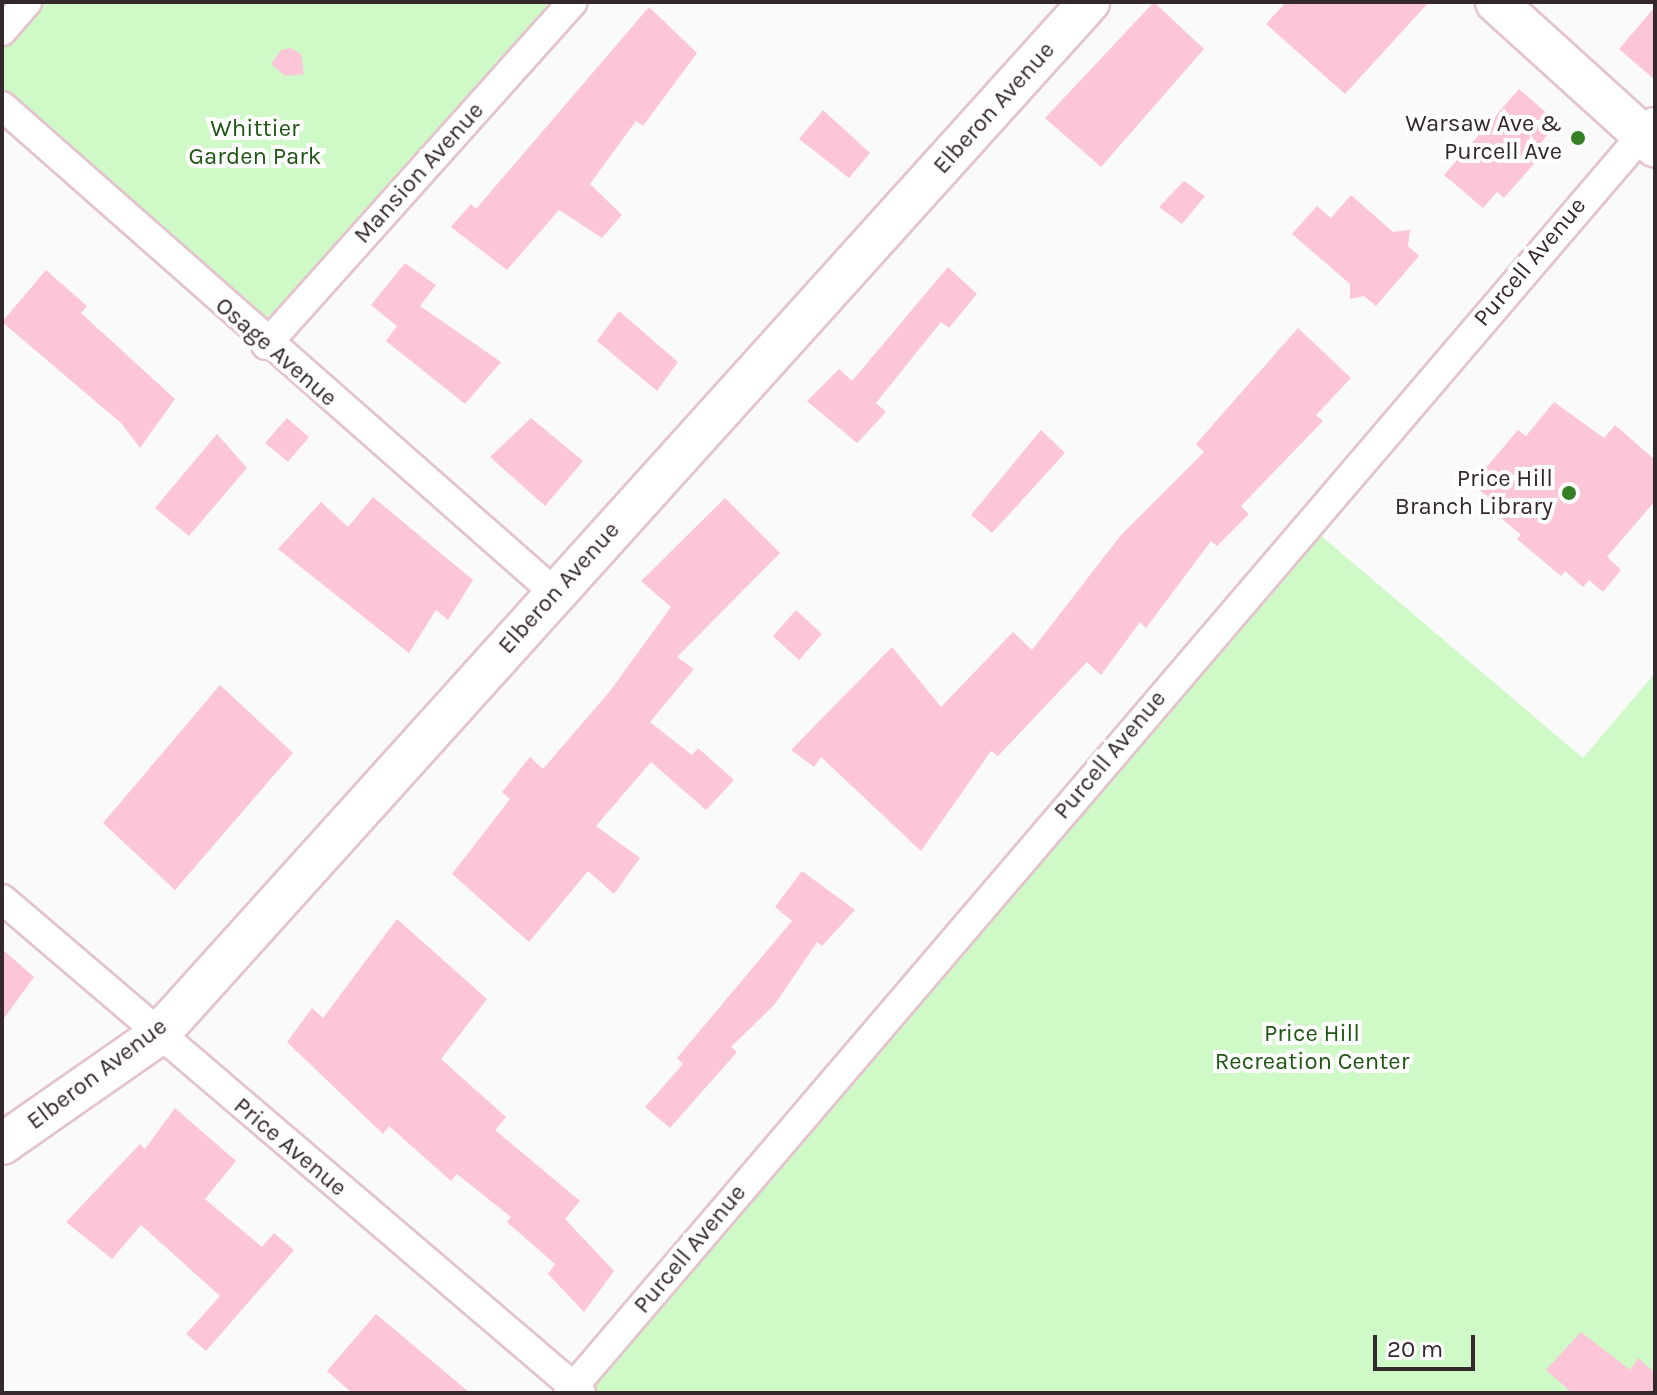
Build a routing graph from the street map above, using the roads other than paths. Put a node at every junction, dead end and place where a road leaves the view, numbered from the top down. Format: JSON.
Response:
{"nodes":[{"id":1,"x":27,"y":2,"type":"edge"},
{"id":2,"x":573,"y":2,"type":"edge"},
{"id":3,"x":1089,"y":2,"type":"edge"},
{"id":4,"x":1496,"y":2,"type":"edge"},
{"id":5,"x":2,"y":31,"type":"edge"},
{"id":6,"x":2,"y":106,"type":"edge"},
{"id":7,"x":1650,"y":133,"type":"edge"},
{"id":8,"x":266,"y":345,"type":"junction"},
{"id":9,"x":555,"y":593,"type":"junction"},
{"id":10,"x":2,"y":899,"type":"edge"},
{"id":11,"x":158,"y":1035,"type":"junction"},
{"id":12,"x":2,"y":1144,"type":"edge"},
{"id":13,"x":574,"y":1391,"type":"edge"}],
"edges":[{"from":1,"to":5,"type":"street"},
{"from":2,"to":8,"type":"street","name":"Mansion Avenue"},
{"from":3,"to":9,"type":"street","name":"Elberon Avenue"},
{"from":4,"to":7,"type":"street"},
{"from":6,"to":8,"type":"street","name":"Osage Avenue"},
{"from":7,"to":13,"type":"street","name":"Purcell Avenue"},
{"from":8,"to":9,"type":"street","name":"Osage Avenue"},
{"from":9,"to":11,"type":"street","name":"Elberon Avenue"},
{"from":10,"to":11,"type":"street","name":"Price Avenue"},
{"from":11,"to":12,"type":"street","name":"Elberon Avenue"},
{"from":11,"to":13,"type":"street","name":"Price Avenue"}]}
